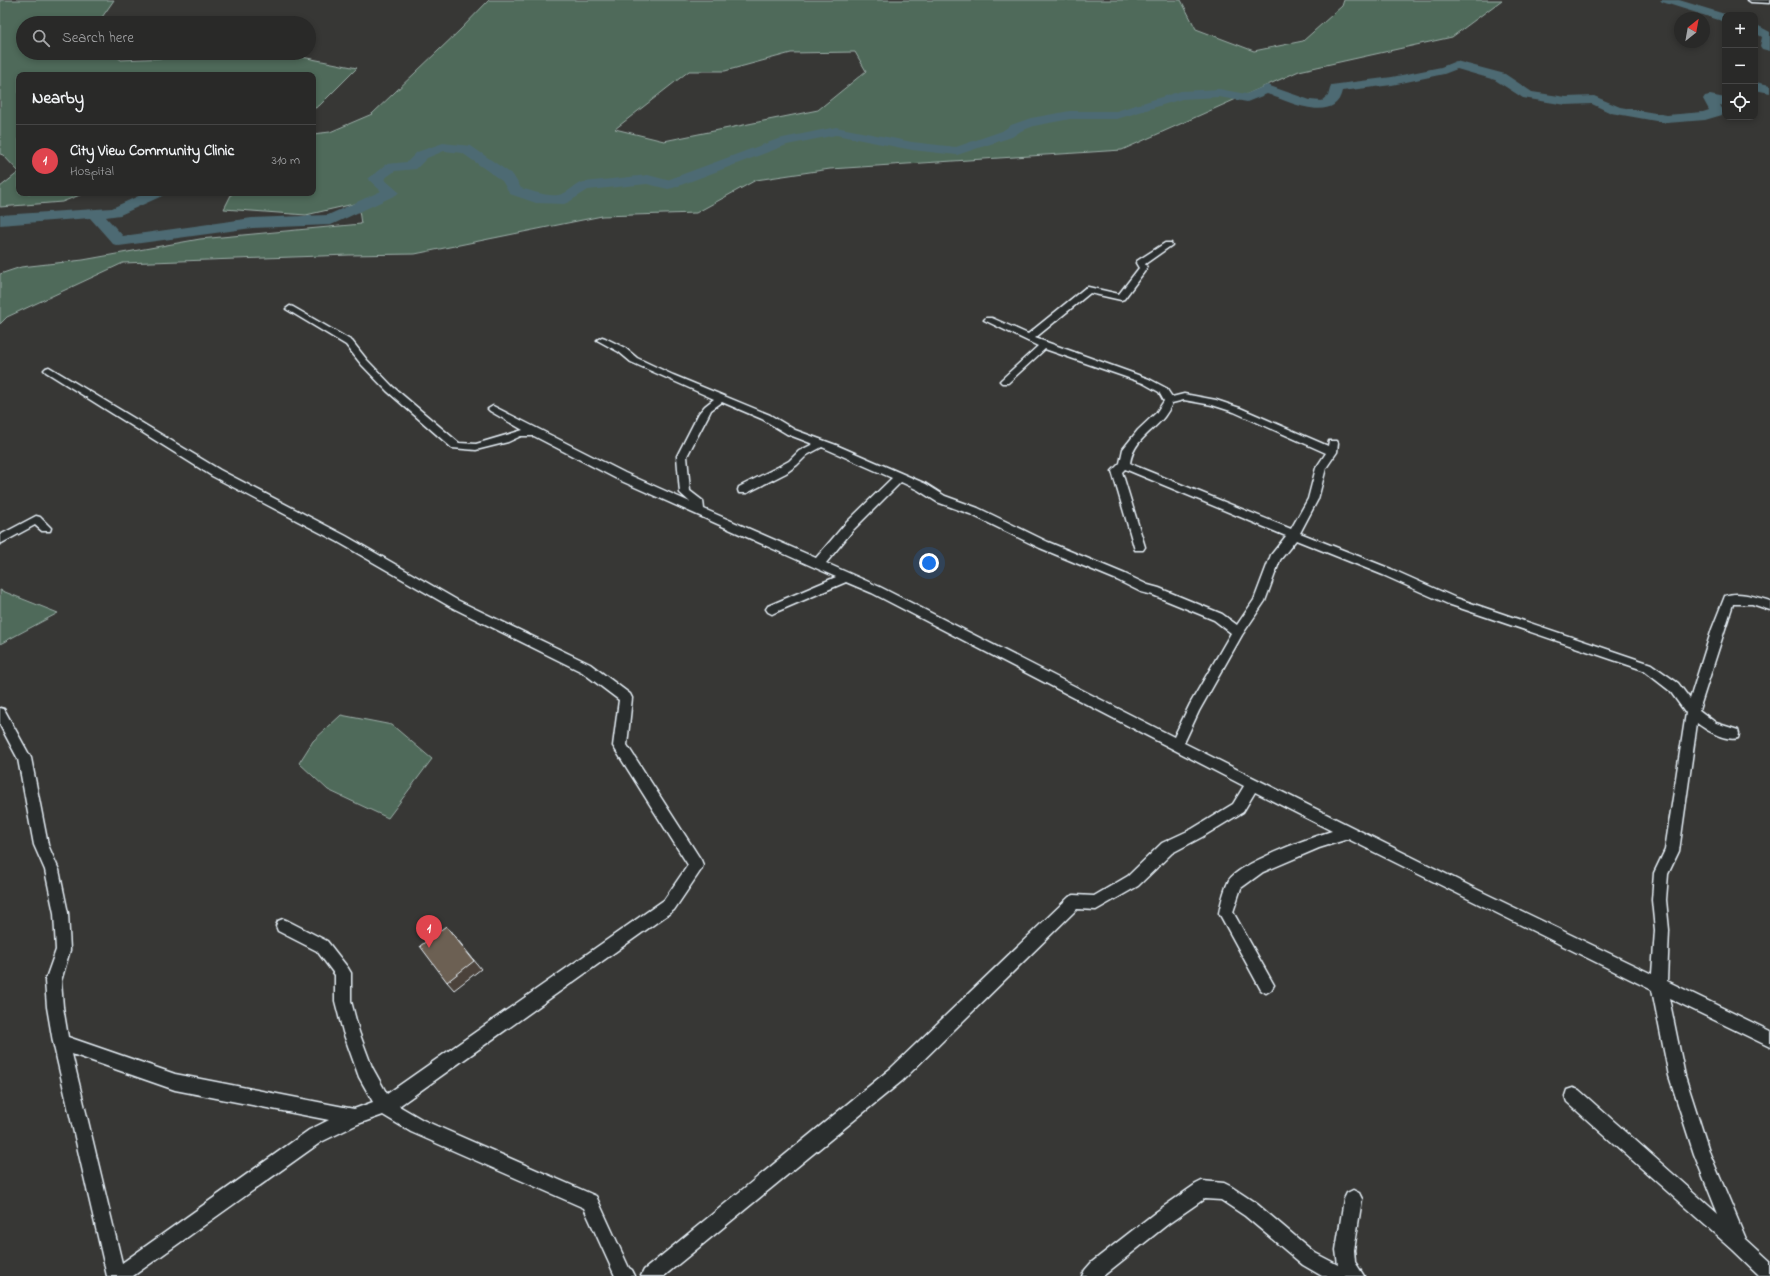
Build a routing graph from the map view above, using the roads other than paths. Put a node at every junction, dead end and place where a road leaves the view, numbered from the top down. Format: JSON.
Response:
{"nodes":[{"id":1,"x":1751,"y":0,"type":"edge"},
{"id":2,"x":1770,"y":1,"type":"edge"},
{"id":3,"x":1168,"y":245,"type":"dead end"},
{"id":4,"x":290,"y":309,"type":"dead end"},
{"id":5,"x":989,"y":320,"type":"dead end"},
{"id":6,"x":1029,"y":338,"type":"junction"},
{"id":7,"x":602,"y":340,"type":"dead end"},
{"id":8,"x":1044,"y":345,"type":"junction"},
{"id":9,"x":50,"y":370,"type":"dead end"},
{"id":10,"x":1005,"y":381,"type":"dead end"},
{"id":11,"x":722,"y":398,"type":"junction"},
{"id":12,"x":1169,"y":401,"type":"junction"},
{"id":13,"x":493,"y":409,"type":"dead end"},
{"id":14,"x":536,"y":433,"type":"junction"},
{"id":15,"x":822,"y":443,"type":"junction"},
{"id":16,"x":1125,"y":464,"type":"junction"},
{"id":17,"x":899,"y":477,"type":"junction"},
{"id":18,"x":743,"y":490,"type":"dead end"},
{"id":19,"x":698,"y":511,"type":"junction"},
{"id":20,"x":46,"y":528,"type":"dead end"},
{"id":21,"x":1294,"y":534,"type":"junction"},
{"id":22,"x":0,"y":540,"type":"edge"},
{"id":23,"x":1139,"y":547,"type":"dead end"},
{"id":24,"x":818,"y":564,"type":"junction"},
{"id":25,"x":846,"y":577,"type":"junction"},
{"id":26,"x":1770,"y":606,"type":"edge"},
{"id":27,"x":772,"y":609,"type":"dead end"},
{"id":28,"x":1238,"y":632,"type":"junction"},
{"id":29,"x":1692,"y":712,"type":"junction"},
{"id":30,"x":0,"y":713,"type":"edge"},
{"id":31,"x":1733,"y":734,"type":"dead end"},
{"id":32,"x":1176,"y":744,"type":"junction"},
{"id":33,"x":1252,"y":784,"type":"junction"},
{"id":34,"x":1348,"y":833,"type":"junction"},
{"id":35,"x":283,"y":926,"type":"dead end"},
{"id":36,"x":1266,"y":985,"type":"dead end"},
{"id":37,"x":1659,"y":985,"type":"junction"},
{"id":38,"x":1770,"y":1039,"type":"edge"},
{"id":39,"x":61,"y":1042,"type":"junction"},
{"id":40,"x":1573,"y":1096,"type":"dead end"},
{"id":41,"x":384,"y":1106,"type":"junction"},
{"id":42,"x":354,"y":1117,"type":"junction"},
{"id":43,"x":1353,"y":1199,"type":"dead end"},
{"id":44,"x":1740,"y":1245,"type":"junction"},
{"id":45,"x":1770,"y":1272,"type":"edge"},
{"id":46,"x":117,"y":1276,"type":"edge"},
{"id":47,"x":626,"y":1276,"type":"edge"},
{"id":48,"x":650,"y":1276,"type":"edge"},
{"id":49,"x":1091,"y":1276,"type":"edge"},
{"id":50,"x":1340,"y":1276,"type":"edge"},
{"id":51,"x":1355,"y":1276,"type":"edge"}],
"edges":[{"from":1,"to":2,"type":"street"},
{"from":3,"to":6,"type":"street"},
{"from":4,"to":14,"type":"street"},
{"from":5,"to":6,"type":"street"},
{"from":6,"to":8,"type":"street"},
{"from":7,"to":11,"type":"street"},
{"from":8,"to":10,"type":"street"},
{"from":8,"to":12,"type":"street"},
{"from":9,"to":41,"type":"street"},
{"from":11,"to":15,"type":"street"},
{"from":11,"to":19,"type":"street"},
{"from":12,"to":16,"type":"street"},
{"from":12,"to":21,"type":"street"},
{"from":13,"to":14,"type":"street"},
{"from":14,"to":19,"type":"street"},
{"from":15,"to":17,"type":"street"},
{"from":15,"to":18,"type":"street"},
{"from":16,"to":21,"type":"street"},
{"from":16,"to":23,"type":"street"},
{"from":17,"to":24,"type":"street"},
{"from":17,"to":28,"type":"street"},
{"from":19,"to":24,"type":"street"},
{"from":20,"to":22,"type":"street"},
{"from":21,"to":28,"type":"street"},
{"from":21,"to":29,"type":"street"},
{"from":24,"to":25,"type":"street"},
{"from":25,"to":27,"type":"street"},
{"from":25,"to":32,"type":"street"},
{"from":26,"to":29,"type":"street"},
{"from":28,"to":32,"type":"street"},
{"from":29,"to":31,"type":"street"},
{"from":29,"to":37,"type":"street"},
{"from":30,"to":39,"type":"street"},
{"from":32,"to":33,"type":"street"},
{"from":33,"to":34,"type":"street"},
{"from":33,"to":48,"type":"street"},
{"from":34,"to":36,"type":"street"},
{"from":34,"to":37,"type":"street"},
{"from":35,"to":41,"type":"street"},
{"from":37,"to":38,"type":"street"},
{"from":37,"to":44,"type":"street"},
{"from":39,"to":42,"type":"street"},
{"from":39,"to":46,"type":"street"},
{"from":40,"to":44,"type":"street"},
{"from":41,"to":42,"type":"street"},
{"from":41,"to":47,"type":"street"},
{"from":42,"to":46,"type":"street"},
{"from":43,"to":51,"type":"street"},
{"from":44,"to":45,"type":"street"},
{"from":49,"to":50,"type":"street"}]}
